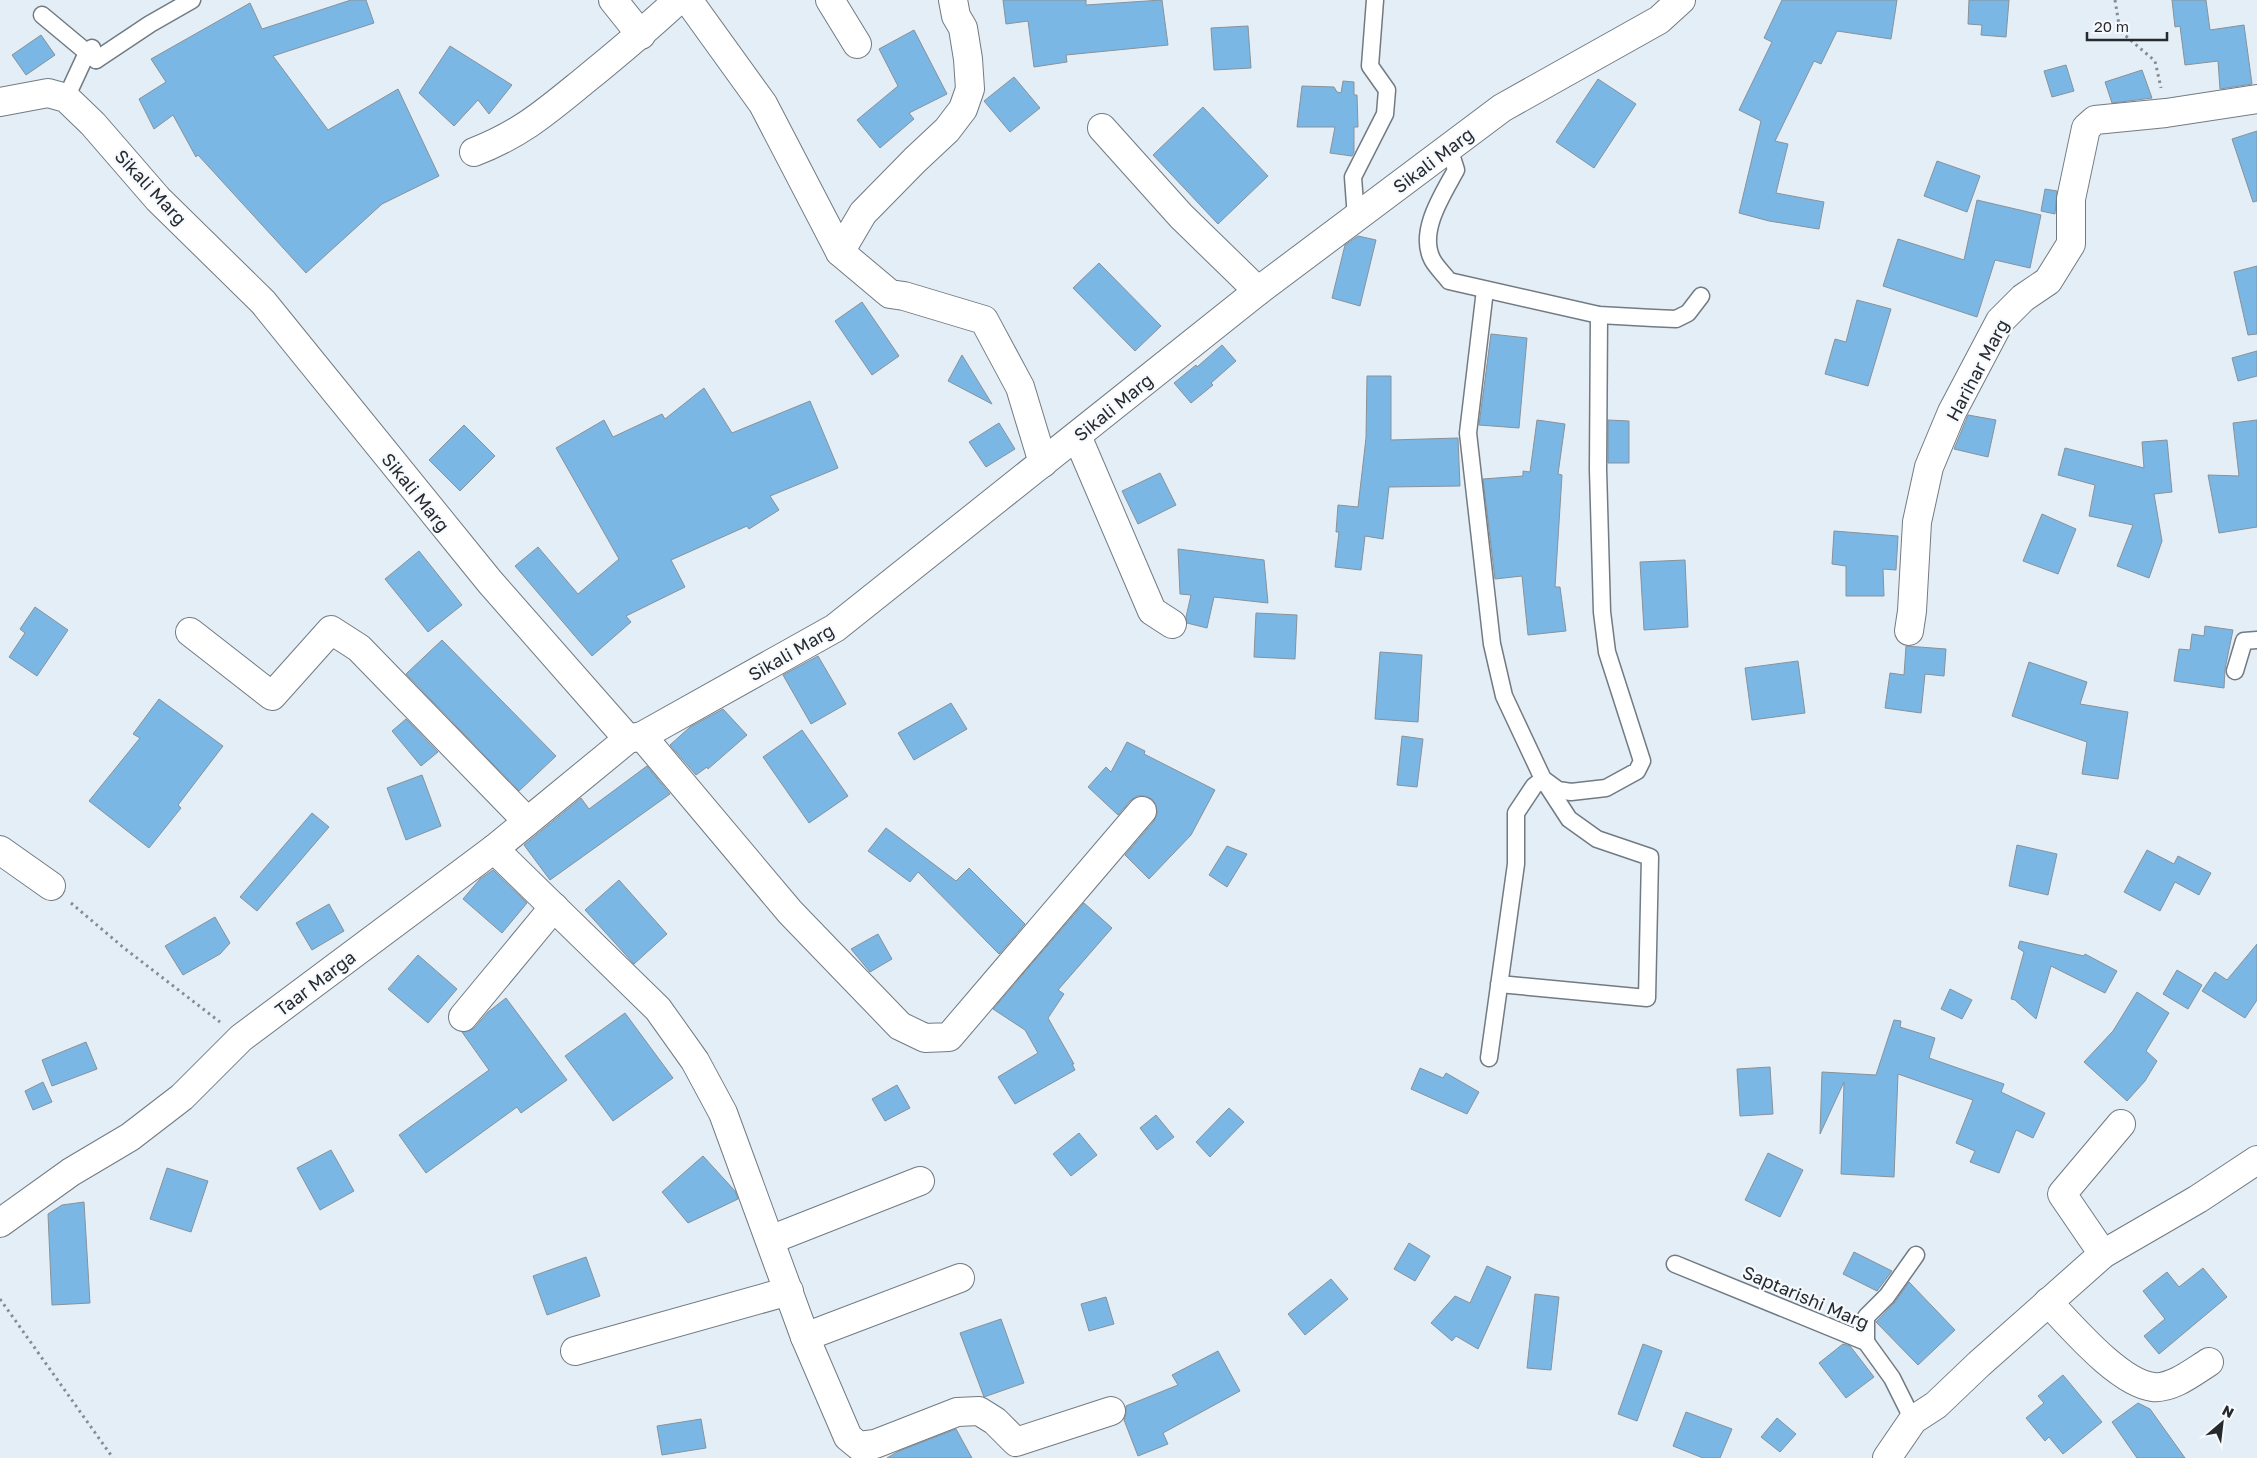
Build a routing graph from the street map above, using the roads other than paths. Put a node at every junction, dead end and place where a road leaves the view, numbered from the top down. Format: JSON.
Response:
{"nodes":[{"id":1,"x":192,"y":0,"type":"edge"},
{"id":2,"x":613,"y":0,"type":"edge"},
{"id":3,"x":678,"y":0,"type":"edge"},
{"id":4,"x":688,"y":0,"type":"edge"},
{"id":5,"x":830,"y":0,"type":"edge"},
{"id":6,"x":953,"y":0,"type":"edge"},
{"id":7,"x":1375,"y":0,"type":"edge"},
{"id":8,"x":1681,"y":0,"type":"edge"},
{"id":9,"x":42,"y":15,"type":"dead end"},
{"id":10,"x":641,"y":35,"type":"junction"},
{"id":11,"x":857,"y":44,"type":"dead end"},
{"id":12,"x":96,"y":60,"type":"junction"},
{"id":13,"x":66,"y":98,"type":"junction"},
{"id":14,"x":2257,"y":99,"type":"edge"},
{"id":15,"x":0,"y":102,"type":"edge"},
{"id":16,"x":1102,"y":128,"type":"dead end"},
{"id":17,"x":1449,"y":148,"type":"junction"},
{"id":18,"x":474,"y":152,"type":"dead end"},
{"id":19,"x":1356,"y":218,"type":"junction"},
{"id":20,"x":840,"y":252,"type":"junction"},
{"id":21,"x":1485,"y":290,"type":"junction"},
{"id":22,"x":1258,"y":291,"type":"junction"},
{"id":23,"x":1701,"y":296,"type":"dead end"},
{"id":24,"x":1599,"y":315,"type":"junction"},
{"id":25,"x":1077,"y":436,"type":"junction"},
{"id":26,"x":1043,"y":463,"type":"junction"},
{"id":27,"x":1172,"y":624,"type":"dead end"},
{"id":28,"x":190,"y":632,"type":"dead end"},
{"id":29,"x":1908,"y":632,"type":"dead end"},
{"id":30,"x":2257,"y":640,"type":"edge"},
{"id":31,"x":2235,"y":671,"type":"dead end"},
{"id":32,"x":635,"y":737,"type":"junction"},
{"id":33,"x":1543,"y":779,"type":"junction"},
{"id":34,"x":1142,"y":811,"type":"dead end"},
{"id":35,"x":527,"y":821,"type":"junction"},
{"id":36,"x":494,"y":849,"type":"junction"},
{"id":37,"x":0,"y":850,"type":"edge"},
{"id":38,"x":51,"y":886,"type":"road end"},
{"id":39,"x":554,"y":907,"type":"junction"},
{"id":40,"x":1499,"y":984,"type":"junction"},
{"id":41,"x":463,"y":1018,"type":"dead end"},
{"id":42,"x":1489,"y":1058,"type":"dead end"},
{"id":43,"x":2121,"y":1124,"type":"dead end"},
{"id":44,"x":2257,"y":1160,"type":"edge"},
{"id":45,"x":920,"y":1181,"type":"dead end"},
{"id":46,"x":0,"y":1223,"type":"edge"},
{"id":47,"x":770,"y":1240,"type":"junction"},
{"id":48,"x":2103,"y":1254,"type":"junction"},
{"id":49,"x":1916,"y":1255,"type":"dead end"},
{"id":50,"x":1675,"y":1264,"type":"dead end"},
{"id":51,"x":960,"y":1278,"type":"dead end"},
{"id":52,"x":788,"y":1291,"type":"junction"},
{"id":53,"x":2048,"y":1302,"type":"junction"},
{"id":54,"x":805,"y":1337,"type":"junction"},
{"id":55,"x":1866,"y":1342,"type":"junction"},
{"id":56,"x":576,"y":1351,"type":"dead end"},
{"id":57,"x":2209,"y":1362,"type":"dead end"},
{"id":58,"x":1111,"y":1411,"type":"dead end"},
{"id":59,"x":1913,"y":1420,"type":"junction"},
{"id":60,"x":1887,"y":1458,"type":"edge"}],
"edges":[{"from":1,"to":12,"type":"lane"},
{"from":2,"to":10,"type":"street"},
{"from":3,"to":10,"type":"street"},
{"from":4,"to":20,"type":"street"},
{"from":5,"to":11,"type":"street"},
{"from":6,"to":20,"type":"street"},
{"from":7,"to":19,"type":"lane"},
{"from":8,"to":17,"type":"street","name":"Sikali Marg"},
{"from":9,"to":12,"type":"lane"},
{"from":10,"to":18,"type":"street"},
{"from":12,"to":13,"type":"lane"},
{"from":13,"to":15,"type":"street"},
{"from":13,"to":32,"type":"street","name":"Sikali Marg"},
{"from":14,"to":29,"type":"street","name":"Harihar Marg"},
{"from":16,"to":22,"type":"street"},
{"from":17,"to":19,"type":"street","name":"Sikali Marg"},
{"from":17,"to":21,"type":"lane"},
{"from":19,"to":22,"type":"street","name":"Sikali Marg"},
{"from":20,"to":26,"type":"street"},
{"from":21,"to":24,"type":"lane"},
{"from":21,"to":33,"type":"lane"},
{"from":22,"to":25,"type":"street","name":"Sikali Marg"},
{"from":23,"to":24,"type":"lane"},
{"from":24,"to":33,"type":"lane"},
{"from":25,"to":26,"type":"street","name":"Sikali Marg"},
{"from":25,"to":27,"type":"street"},
{"from":26,"to":32,"type":"street","name":"Sikali Marg"},
{"from":28,"to":35,"type":"street"},
{"from":30,"to":31,"type":"lane"},
{"from":32,"to":34,"type":"street"},
{"from":32,"to":35,"type":"street","name":"Taar Marga"},
{"from":33,"to":40,"type":"lane"},
{"from":33,"to":40,"type":"lane"},
{"from":35,"to":36,"type":"street","name":"Taar Marga"},
{"from":36,"to":39,"type":"street"},
{"from":36,"to":46,"type":"street","name":"Taar Marga"},
{"from":37,"to":38,"type":"street"},
{"from":39,"to":41,"type":"street"},
{"from":39,"to":47,"type":"street"},
{"from":40,"to":42,"type":"lane"},
{"from":43,"to":48,"type":"street"},
{"from":44,"to":48,"type":"street"},
{"from":45,"to":47,"type":"street"},
{"from":47,"to":52,"type":"street"},
{"from":48,"to":53,"type":"street"},
{"from":49,"to":55,"type":"lane"},
{"from":50,"to":55,"type":"lane","name":"Saptarishi Marg"},
{"from":51,"to":54,"type":"street"},
{"from":52,"to":54,"type":"street"},
{"from":52,"to":56,"type":"street"},
{"from":53,"to":57,"type":"street"},
{"from":53,"to":59,"type":"street"},
{"from":54,"to":58,"type":"street"},
{"from":55,"to":59,"type":"lane","name":"Saptarishi Marg"},
{"from":59,"to":60,"type":"street"}]}
